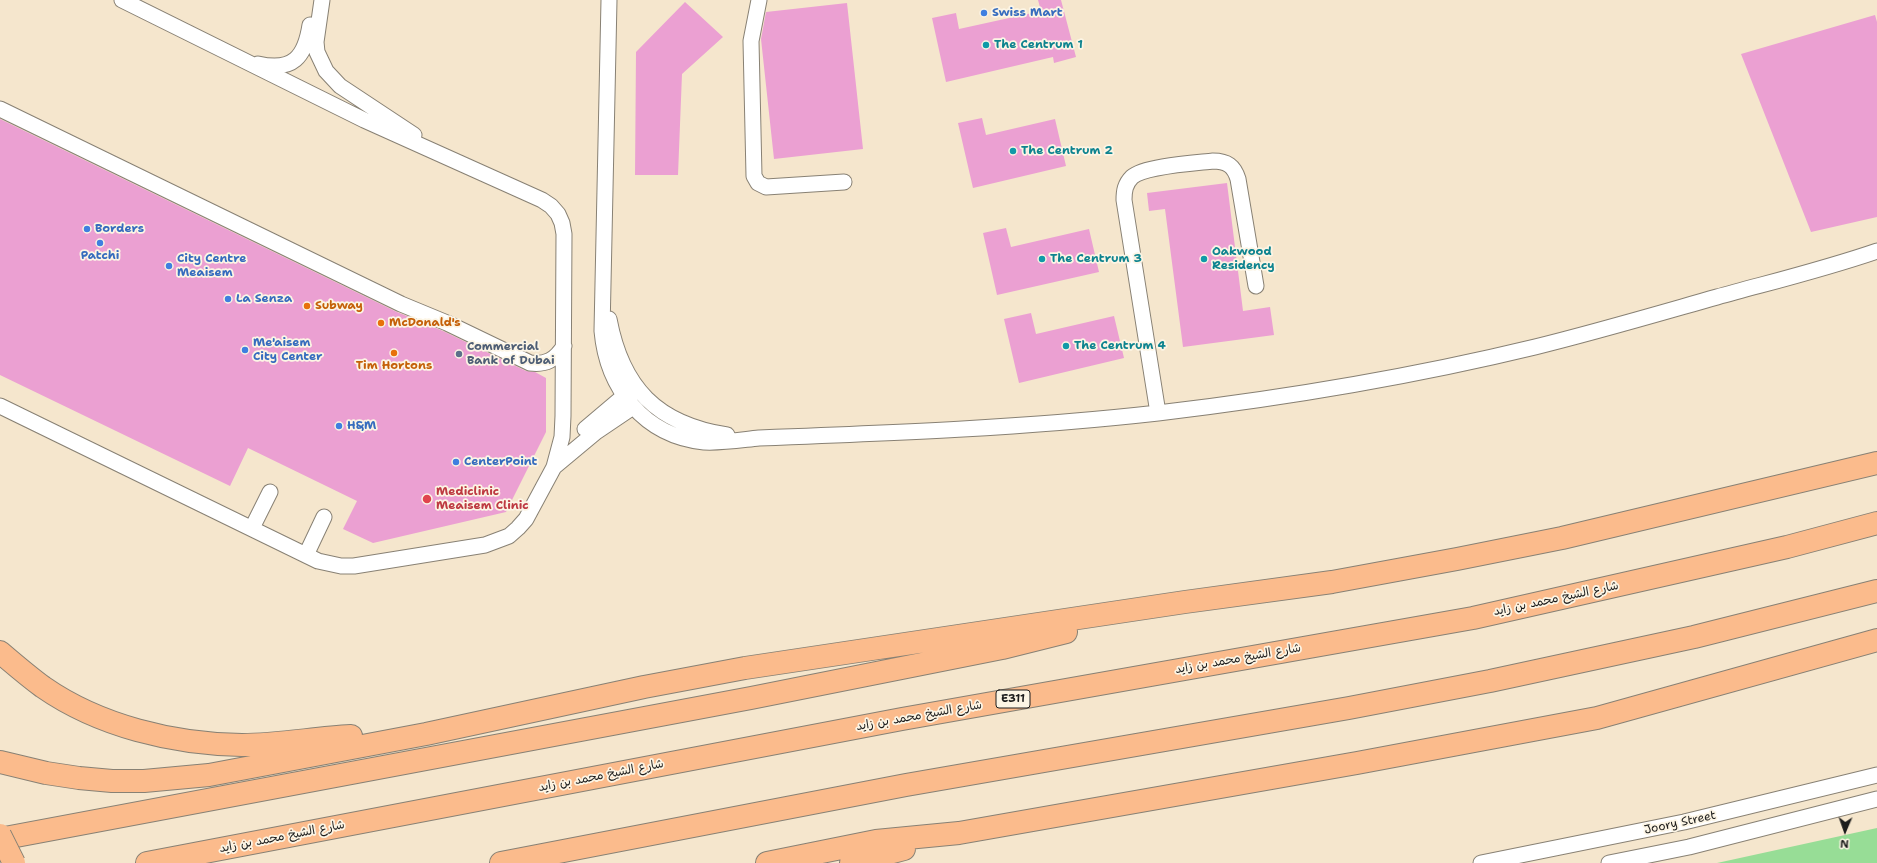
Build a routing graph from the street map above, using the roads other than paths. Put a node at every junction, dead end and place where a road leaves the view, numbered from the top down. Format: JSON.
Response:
{"nodes":[{"id":1,"x":122,"y":0,"type":"edge"},
{"id":2,"x":313,"y":0,"type":"edge"},
{"id":3,"x":322,"y":0,"type":"edge"},
{"id":4,"x":609,"y":0,"type":"edge"},
{"id":5,"x":759,"y":0,"type":"edge"},
{"id":6,"x":240,"y":60,"type":"junction"},
{"id":7,"x":0,"y":109,"type":"edge"},
{"id":8,"x":436,"y":151,"type":"junction"},
{"id":9,"x":844,"y":182,"type":"dead end"},
{"id":10,"x":1877,"y":251,"type":"edge"},
{"id":11,"x":1256,"y":286,"type":"dead end"},
{"id":12,"x":604,"y":293,"type":"junction"},
{"id":13,"x":564,"y":346,"type":"junction"},
{"id":14,"x":629,"y":402,"type":"junction"},
{"id":15,"x":0,"y":406,"type":"edge"},
{"id":16,"x":1158,"y":413,"type":"junction"},
{"id":17,"x":562,"y":437,"type":"junction"},
{"id":18,"x":758,"y":438,"type":"junction"},
{"id":19,"x":1872,"y":463,"type":"edge"},
{"id":20,"x":554,"y":467,"type":"junction"},
{"id":21,"x":270,"y":492,"type":"dead end"},
{"id":22,"x":324,"y":517,"type":"dead end"},
{"id":23,"x":1877,"y":523,"type":"edge"},
{"id":24,"x":252,"y":528,"type":"junction"},
{"id":25,"x":306,"y":554,"type":"junction"},
{"id":26,"x":1877,"y":591,"type":"edge"},
{"id":27,"x":1185,"y":602,"type":"junction"},
{"id":28,"x":1877,"y":640,"type":"edge"},
{"id":29,"x":0,"y":652,"type":"edge"},
{"id":30,"x":426,"y":734,"type":"junction"},
{"id":31,"x":0,"y":762,"type":"edge"},
{"id":32,"x":1877,"y":775,"type":"edge"},
{"id":33,"x":1877,"y":799,"type":"edge"},
{"id":34,"x":959,"y":833,"type":"junction"},
{"id":35,"x":0,"y":835,"type":"edge"},
{"id":36,"x":0,"y":839,"type":"edge"},
{"id":37,"x":1521,"y":859,"type":"edge"},
{"id":38,"x":14,"y":863,"type":"edge"},
{"id":39,"x":147,"y":863,"type":"edge"},
{"id":40,"x":501,"y":863,"type":"edge"},
{"id":41,"x":767,"y":863,"type":"edge"},
{"id":42,"x":851,"y":863,"type":"edge"},
{"id":43,"x":1481,"y":863,"type":"edge"},
{"id":44,"x":1609,"y":863,"type":"edge"}],
"edges":[{"from":1,"to":6,"type":"street"},
{"from":2,"to":6,"type":"street"},
{"from":3,"to":8,"type":"street"},
{"from":4,"to":12,"type":"street"},
{"from":5,"to":9,"type":"street"},
{"from":6,"to":8,"type":"street"},
{"from":7,"to":13,"type":"street"},
{"from":8,"to":13,"type":"street"},
{"from":10,"to":16,"type":"street"},
{"from":11,"to":16,"type":"street"},
{"from":12,"to":14,"type":"street"},
{"from":12,"to":18,"type":"street"},
{"from":13,"to":17,"type":"street"},
{"from":14,"to":17,"type":"street"},
{"from":14,"to":18,"type":"street"},
{"from":14,"to":20,"type":"street"},
{"from":15,"to":24,"type":"street"},
{"from":16,"to":18,"type":"street"},
{"from":17,"to":20,"type":"street"},
{"from":19,"to":27,"type":"highway"},
{"from":20,"to":25,"type":"street"},
{"from":21,"to":24,"type":"street"},
{"from":22,"to":25,"type":"street"},
{"from":23,"to":39,"type":"highway","name":"شارع الشيخ محمد بن زايد","number":"E311"},
{"from":24,"to":25,"type":"street"},
{"from":26,"to":40,"type":"highway"},
{"from":27,"to":30,"type":"highway"},
{"from":27,"to":36,"type":"highway"},
{"from":28,"to":34,"type":"highway"},
{"from":29,"to":30,"type":"highway"},
{"from":30,"to":31,"type":"highway"},
{"from":32,"to":37,"type":"street","name":"Joory Street"},
{"from":33,"to":44,"type":"street","name":"Joory Street"},
{"from":34,"to":41,"type":"highway"},
{"from":34,"to":42,"type":"highway"},
{"from":35,"to":38,"type":"highway","bridge":true},
{"from":37,"to":43,"type":"street","name":"Joory Street"}]}
